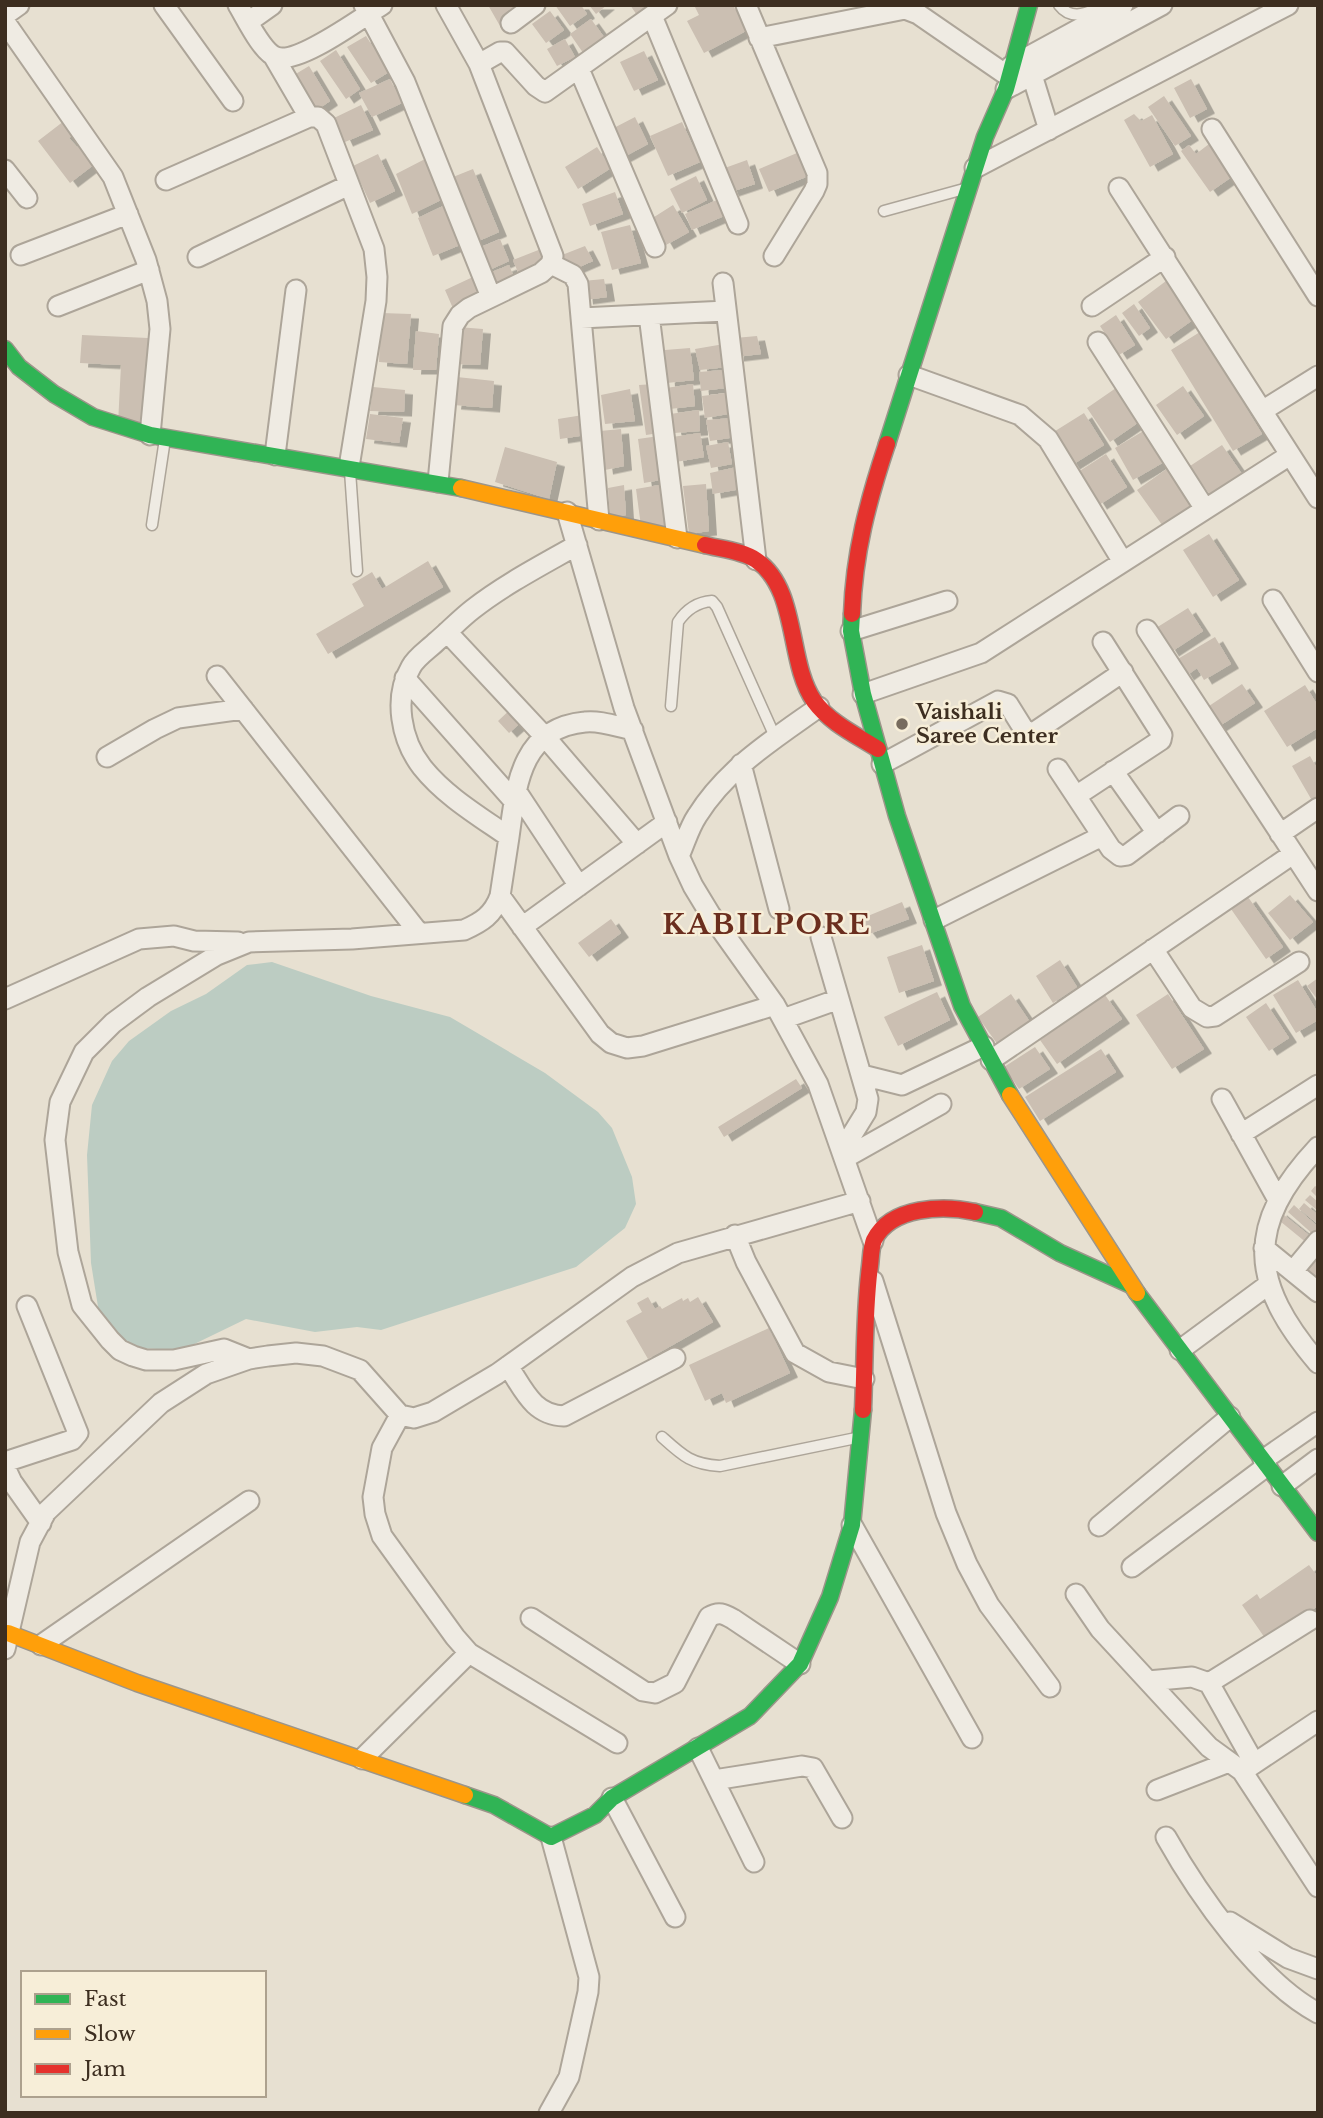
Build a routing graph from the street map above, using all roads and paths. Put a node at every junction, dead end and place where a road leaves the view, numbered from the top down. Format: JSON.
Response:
{"nodes":[{"id":1,"x":164,"y":5,"type":"edge"},
{"id":2,"x":272,"y":5,"type":"edge"},
{"id":3,"x":446,"y":5,"type":"edge"},
{"id":4,"x":535,"y":5,"type":"edge"},
{"id":5,"x":746,"y":5,"type":"edge"},
{"id":6,"x":1029,"y":5,"type":"edge"},
{"id":7,"x":1059,"y":5,"type":"edge"},
{"id":8,"x":1107,"y":5,"type":"edge"},
{"id":9,"x":1123,"y":5,"type":"edge"},
{"id":10,"x":1162,"y":5,"type":"edge"},
{"id":11,"x":1288,"y":5,"type":"edge"},
{"id":12,"x":372,"y":8,"type":"edge"},
{"id":13,"x":659,"y":10,"type":"edge"},
{"id":14,"x":12,"y":11,"type":"edge"},
{"id":15,"x":243,"y":13,"type":"edge"},
{"id":16,"x":511,"y":23,"type":"dead end"},
{"id":17,"x":759,"y":38,"type":"junction"},
{"id":18,"x":274,"y":57,"type":"junction"},
{"id":19,"x":479,"y":64,"type":"junction"},
{"id":20,"x":579,"y":69,"type":"junction"},
{"id":21,"x":1032,"y":75,"type":"junction"},
{"id":22,"x":1008,"y":77,"type":"junction"},
{"id":23,"x":233,"y":101,"type":"dead end"},
{"id":24,"x":309,"y":117,"type":"junction"},
{"id":25,"x":1212,"y":129,"type":"dead end"},
{"id":26,"x":1049,"y":130,"type":"junction"},
{"id":27,"x":975,"y":168,"type":"junction"},
{"id":28,"x":5,"y":170,"type":"edge"},
{"id":29,"x":166,"y":180,"type":"dead end"},
{"id":30,"x":349,"y":185,"type":"junction"},
{"id":31,"x":969,"y":187,"type":"junction"},
{"id":32,"x":1119,"y":188,"type":"dead end"},
{"id":33,"x":27,"y":198,"type":"dead end"},
{"id":34,"x":884,"y":211,"type":"dead end"},
{"id":35,"x":128,"y":214,"type":"junction"},
{"id":36,"x":738,"y":224,"type":"dead end"},
{"id":37,"x":655,"y":247,"type":"dead end"},
{"id":38,"x":21,"y":254,"type":"dead end"},
{"id":39,"x":774,"y":256,"type":"dead end"},
{"id":40,"x":198,"y":257,"type":"dead end"},
{"id":41,"x":1165,"y":257,"type":"junction"},
{"id":42,"x":551,"y":264,"type":"junction"},
{"id":43,"x":149,"y":270,"type":"junction"},
{"id":44,"x":723,"y":283,"type":"dead end"},
{"id":45,"x":296,"y":290,"type":"dead end"},
{"id":46,"x":1318,"y":296,"type":"edge"},
{"id":47,"x":491,"y":297,"type":"junction"},
{"id":48,"x":58,"y":306,"type":"dead end"},
{"id":49,"x":1093,"y":306,"type":"dead end"},
{"id":50,"x":726,"y":311,"type":"junction"},
{"id":51,"x":649,"y":315,"type":"junction"},
{"id":52,"x":581,"y":318,"type":"junction"},
{"id":53,"x":1098,"y":342,"type":"dead end"},
{"id":54,"x":5,"y":349,"type":"edge"},
{"id":55,"x":909,"y":375,"type":"junction"},
{"id":56,"x":1318,"y":376,"type":"edge"},
{"id":57,"x":1262,"y":411,"type":"junction"},
{"id":58,"x":157,"y":436,"type":"junction"},
{"id":59,"x":1290,"y":455,"type":"junction"},
{"id":60,"x":275,"y":456,"type":"junction"},
{"id":61,"x":349,"y":467,"type":"junction"},
{"id":62,"x":438,"y":482,"type":"junction"},
{"id":63,"x":1318,"y":498,"type":"edge"},
{"id":64,"x":1206,"y":509,"type":"junction"},
{"id":65,"x":567,"y":512,"type":"junction"},
{"id":66,"x":599,"y":520,"type":"junction"},
{"id":67,"x":152,"y":525,"type":"dead end"},
{"id":68,"x":677,"y":538,"type":"junction"},
{"id":69,"x":577,"y":544,"type":"junction"},
{"id":70,"x":755,"y":560,"type":"junction"},
{"id":71,"x":1123,"y":562,"type":"junction"},
{"id":72,"x":357,"y":571,"type":"dead end"},
{"id":73,"x":1273,"y":600,"type":"dead end"},
{"id":74,"x":947,"y":601,"type":"dead end"},
{"id":75,"x":1146,"y":630,"type":"dead end"},
{"id":76,"x":851,"y":631,"type":"junction"},
{"id":77,"x":447,"y":632,"type":"junction"},
{"id":78,"x":1104,"y":642,"type":"dead end"},
{"id":79,"x":1317,"y":668,"type":"edge"},
{"id":80,"x":1123,"y":672,"type":"junction"},
{"id":81,"x":217,"y":676,"type":"dead end"},
{"id":82,"x":405,"y":678,"type":"junction"},
{"id":83,"x":863,"y":694,"type":"junction"},
{"id":84,"x":671,"y":706,"type":"dead end"},
{"id":85,"x":819,"y":707,"type":"junction"},
{"id":86,"x":243,"y":709,"type":"junction"},
{"id":87,"x":633,"y":730,"type":"junction"},
{"id":88,"x":546,"y":738,"type":"junction"},
{"id":89,"x":776,"y":738,"type":"junction"},
{"id":90,"x":107,"y":757,"type":"dead end"},
{"id":91,"x":880,"y":757,"type":"junction"},
{"id":92,"x":741,"y":764,"type":"junction"},
{"id":93,"x":1058,"y":769,"type":"dead end"},
{"id":94,"x":1113,"y":771,"type":"junction"},
{"id":95,"x":514,"y":794,"type":"junction"},
{"id":96,"x":1076,"y":796,"type":"junction"},
{"id":97,"x":1318,"y":808,"type":"edge"},
{"id":98,"x":1179,"y":816,"type":"dead end"},
{"id":99,"x":667,"y":822,"type":"junction"},
{"id":100,"x":1157,"y":833,"type":"junction"},
{"id":101,"x":1280,"y":834,"type":"junction"},
{"id":102,"x":1102,"y":836,"type":"junction"},
{"id":103,"x":509,"y":837,"type":"junction"},
{"id":104,"x":637,"y":844,"type":"junction"},
{"id":105,"x":1293,"y":854,"type":"junction"},
{"id":106,"x":679,"y":856,"type":"junction"},
{"id":107,"x":579,"y":886,"type":"junction"},
{"id":108,"x":1318,"y":891,"type":"edge"},
{"id":109,"x":500,"y":896,"type":"junction"},
{"id":110,"x":779,"y":909,"type":"dead end"},
{"id":111,"x":934,"y":920,"type":"junction"},
{"id":112,"x":522,"y":927,"type":"junction"},
{"id":113,"x":419,"y":933,"type":"junction"},
{"id":114,"x":821,"y":937,"type":"dead end"},
{"id":115,"x":249,"y":942,"type":"junction"},
{"id":116,"x":1153,"y":949,"type":"junction"},
{"id":117,"x":1299,"y":962,"type":"dead end"},
{"id":118,"x":5,"y":999,"type":"edge"},
{"id":119,"x":839,"y":999,"type":"junction"},
{"id":120,"x":779,"y":1012,"type":"junction"},
{"id":121,"x":988,"y":1053,"type":"junction"},
{"id":122,"x":862,"y":1075,"type":"junction"},
{"id":123,"x":1318,"y":1085,"type":"edge"},
{"id":124,"x":1222,"y":1099,"type":"dead end"},
{"id":125,"x":941,"y":1104,"type":"dead end"},
{"id":126,"x":1241,"y":1133,"type":"junction"},
{"id":127,"x":1318,"y":1147,"type":"edge"},
{"id":128,"x":843,"y":1155,"type":"junction"},
{"id":129,"x":1278,"y":1200,"type":"junction"},
{"id":130,"x":860,"y":1201,"type":"junction"},
{"id":131,"x":735,"y":1235,"type":"junction"},
{"id":132,"x":873,"y":1241,"type":"junction"},
{"id":133,"x":1318,"y":1241,"type":"edge"},
{"id":134,"x":1264,"y":1248,"type":"junction"},
{"id":135,"x":869,"y":1270,"type":"junction"},
{"id":136,"x":1293,"y":1271,"type":"junction"},
{"id":137,"x":1131,"y":1285,"type":"junction"},
{"id":138,"x":1268,"y":1285,"type":"junction"},
{"id":139,"x":1318,"y":1292,"type":"edge"},
{"id":140,"x":27,"y":1306,"type":"dead end"},
{"id":141,"x":1180,"y":1350,"type":"junction"},
{"id":142,"x":675,"y":1358,"type":"dead end"},
{"id":143,"x":249,"y":1359,"type":"junction"},
{"id":144,"x":1318,"y":1363,"type":"edge"},
{"id":145,"x":508,"y":1366,"type":"junction"},
{"id":146,"x":864,"y":1379,"type":"junction"},
{"id":147,"x":400,"y":1415,"type":"junction"},
{"id":148,"x":1230,"y":1416,"type":"junction"},
{"id":149,"x":1318,"y":1422,"type":"edge"},
{"id":150,"x":662,"y":1437,"type":"dead end"},
{"id":151,"x":862,"y":1437,"type":"junction"},
{"id":152,"x":1318,"y":1459,"type":"edge"},
{"id":153,"x":5,"y":1462,"type":"edge"},
{"id":154,"x":1265,"y":1463,"type":"junction"},
{"id":155,"x":5,"y":1468,"type":"edge"},
{"id":156,"x":1282,"y":1486,"type":"junction"},
{"id":157,"x":249,"y":1501,"type":"dead end"},
{"id":158,"x":41,"y":1522,"type":"junction"},
{"id":159,"x":852,"y":1525,"type":"junction"},
{"id":160,"x":1099,"y":1526,"type":"dead end"},
{"id":161,"x":1318,"y":1533,"type":"edge"},
{"id":162,"x":1132,"y":1567,"type":"dead end"},
{"id":163,"x":1076,"y":1594,"type":"dead end"},
{"id":164,"x":531,"y":1618,"type":"dead end"},
{"id":165,"x":1310,"y":1620,"type":"dead end"},
{"id":166,"x":7,"y":1641,"type":"edge"},
{"id":167,"x":40,"y":1645,"type":"junction"},
{"id":168,"x":469,"y":1653,"type":"junction"},
{"id":169,"x":800,"y":1664,"type":"junction"},
{"id":170,"x":1148,"y":1681,"type":"junction"},
{"id":171,"x":1209,"y":1683,"type":"junction"},
{"id":172,"x":1050,"y":1687,"type":"dead end"},
{"id":173,"x":1316,"y":1725,"type":"edge"},
{"id":174,"x":972,"y":1738,"type":"dead end"},
{"id":175,"x":617,"y":1743,"type":"dead end"},
{"id":176,"x":698,"y":1748,"type":"junction"},
{"id":177,"x":362,"y":1759,"type":"junction"},
{"id":178,"x":1242,"y":1765,"type":"junction"},
{"id":179,"x":714,"y":1780,"type":"junction"},
{"id":180,"x":1157,"y":1790,"type":"dead end"},
{"id":181,"x":612,"y":1798,"type":"junction"},
{"id":182,"x":842,"y":1818,"type":"dead end"},
{"id":183,"x":551,"y":1837,"type":"junction"},
{"id":184,"x":1166,"y":1837,"type":"dead end"},
{"id":185,"x":754,"y":1863,"type":"dead end"},
{"id":186,"x":1318,"y":1887,"type":"edge"},
{"id":187,"x":1216,"y":1913,"type":"junction"},
{"id":188,"x":675,"y":1917,"type":"dead end"},
{"id":189,"x":1318,"y":1969,"type":"edge"},
{"id":190,"x":1318,"y":2013,"type":"edge"},
{"id":191,"x":549,"y":2113,"type":"edge"}],
"edges":[{"from":1,"to":23,"type":"street"},
{"from":2,"to":15,"type":"street"},
{"from":3,"to":19,"type":"street"},
{"from":4,"to":16,"type":"street"},
{"from":5,"to":17,"type":"street"},
{"from":6,"to":22,"type":"street"},
{"from":7,"to":8,"type":"lane"},
{"from":9,"to":22,"type":"street"},
{"from":10,"to":21,"type":"street"},
{"from":11,"to":26,"type":"street"},
{"from":12,"to":18,"type":"street"},
{"from":12,"to":47,"type":"street"},
{"from":13,"to":20,"type":"street"},
{"from":13,"to":36,"type":"street"},
{"from":14,"to":35,"type":"street"},
{"from":15,"to":18,"type":"street"},
{"from":17,"to":22,"type":"street"},
{"from":17,"to":39,"type":"street"},
{"from":18,"to":24,"type":"street"},
{"from":19,"to":20,"type":"street"},
{"from":19,"to":42,"type":"street"},
{"from":20,"to":37,"type":"street"},
{"from":21,"to":22,"type":"street"},
{"from":21,"to":26,"type":"street"},
{"from":22,"to":27,"type":"street"},
{"from":24,"to":29,"type":"street"},
{"from":24,"to":30,"type":"street"},
{"from":25,"to":46,"type":"street"},
{"from":26,"to":27,"type":"street"},
{"from":27,"to":31,"type":"street"},
{"from":28,"to":33,"type":"street"},
{"from":30,"to":40,"type":"street"},
{"from":30,"to":61,"type":"street"},
{"from":31,"to":34,"type":"lane"},
{"from":31,"to":55,"type":"street"},
{"from":32,"to":41,"type":"street"},
{"from":35,"to":38,"type":"street"},
{"from":35,"to":43,"type":"street"},
{"from":41,"to":49,"type":"street"},
{"from":41,"to":57,"type":"street"},
{"from":42,"to":47,"type":"street"},
{"from":42,"to":52,"type":"street"},
{"from":43,"to":48,"type":"street"},
{"from":43,"to":58,"type":"street"},
{"from":44,"to":50,"type":"street"},
{"from":45,"to":60,"type":"street"},
{"from":47,"to":62,"type":"street"},
{"from":50,"to":51,"type":"street"},
{"from":50,"to":70,"type":"street"},
{"from":51,"to":52,"type":"street"},
{"from":51,"to":68,"type":"street"},
{"from":52,"to":66,"type":"street"},
{"from":53,"to":64,"type":"street"},
{"from":54,"to":58,"type":"street"},
{"from":55,"to":71,"type":"street"},
{"from":55,"to":76,"type":"street"},
{"from":56,"to":57,"type":"street"},
{"from":57,"to":59,"type":"street"},
{"from":58,"to":60,"type":"street"},
{"from":58,"to":67,"type":"lane"},
{"from":59,"to":63,"type":"street"},
{"from":59,"to":64,"type":"street"},
{"from":60,"to":61,"type":"street"},
{"from":61,"to":62,"type":"street"},
{"from":61,"to":72,"type":"lane"},
{"from":62,"to":65,"type":"street"},
{"from":64,"to":71,"type":"street"},
{"from":65,"to":66,"type":"street"},
{"from":65,"to":69,"type":"street"},
{"from":66,"to":68,"type":"street"},
{"from":68,"to":70,"type":"street"},
{"from":69,"to":77,"type":"street"},
{"from":69,"to":87,"type":"street"},
{"from":70,"to":85,"type":"street"},
{"from":71,"to":83,"type":"street"},
{"from":73,"to":79,"type":"street"},
{"from":74,"to":76,"type":"street"},
{"from":75,"to":101,"type":"street"},
{"from":76,"to":83,"type":"street"},
{"from":77,"to":82,"type":"street"},
{"from":77,"to":88,"type":"street"},
{"from":78,"to":80,"type":"street"},
{"from":80,"to":91,"type":"street"},
{"from":80,"to":94,"type":"street"},
{"from":81,"to":86,"type":"street"},
{"from":82,"to":95,"type":"street"},
{"from":82,"to":103,"type":"street"},
{"from":83,"to":91,"type":"street"},
{"from":84,"to":89,"type":"lane"},
{"from":85,"to":89,"type":"street"},
{"from":85,"to":91,"type":"street"},
{"from":86,"to":90,"type":"street"},
{"from":86,"to":113,"type":"street"},
{"from":87,"to":88,"type":"street"},
{"from":87,"to":99,"type":"street"},
{"from":88,"to":95,"type":"street"},
{"from":88,"to":104,"type":"street"},
{"from":89,"to":92,"type":"street"},
{"from":91,"to":111,"type":"street"},
{"from":92,"to":106,"type":"street"},
{"from":92,"to":110,"type":"street"},
{"from":93,"to":96,"type":"street"},
{"from":94,"to":96,"type":"street"},
{"from":94,"to":100,"type":"street"},
{"from":95,"to":103,"type":"street"},
{"from":95,"to":107,"type":"street"},
{"from":96,"to":102,"type":"street"},
{"from":97,"to":101,"type":"street"},
{"from":98,"to":100,"type":"street"},
{"from":99,"to":104,"type":"street"},
{"from":99,"to":106,"type":"street"},
{"from":100,"to":102,"type":"street"},
{"from":101,"to":105,"type":"street"},
{"from":102,"to":111,"type":"street"},
{"from":103,"to":109,"type":"street"},
{"from":104,"to":107,"type":"street"},
{"from":105,"to":108,"type":"street"},
{"from":105,"to":116,"type":"street"},
{"from":106,"to":120,"type":"street"},
{"from":107,"to":112,"type":"street"},
{"from":109,"to":112,"type":"street"},
{"from":109,"to":113,"type":"street"},
{"from":111,"to":121,"type":"street"},
{"from":112,"to":120,"type":"street"},
{"from":113,"to":115,"type":"street"},
{"from":114,"to":119,"type":"street"},
{"from":115,"to":118,"type":"street"},
{"from":115,"to":143,"type":"street"},
{"from":116,"to":117,"type":"street"},
{"from":116,"to":121,"type":"street"},
{"from":119,"to":120,"type":"street"},
{"from":119,"to":122,"type":"street"},
{"from":120,"to":128,"type":"street"},
{"from":121,"to":122,"type":"street"},
{"from":121,"to":137,"type":"street"},
{"from":122,"to":128,"type":"street"},
{"from":123,"to":126,"type":"street"},
{"from":124,"to":126,"type":"street"},
{"from":125,"to":128,"type":"street"},
{"from":126,"to":129,"type":"street"},
{"from":127,"to":129,"type":"street"},
{"from":128,"to":130,"type":"street"},
{"from":129,"to":134,"type":"street"},
{"from":130,"to":131,"type":"street"},
{"from":130,"to":132,"type":"street"},
{"from":131,"to":145,"type":"street"},
{"from":131,"to":146,"type":"street"},
{"from":132,"to":135,"type":"street"},
{"from":132,"to":137,"type":"street"},
{"from":133,"to":136,"type":"street"},
{"from":134,"to":136,"type":"street"},
{"from":134,"to":138,"type":"street"},
{"from":135,"to":146,"type":"street"},
{"from":135,"to":172,"type":"street"},
{"from":136,"to":139,"type":"street"},
{"from":137,"to":141,"type":"street"},
{"from":138,"to":141,"type":"street"},
{"from":138,"to":144,"type":"street"},
{"from":140,"to":153,"type":"street"},
{"from":141,"to":148,"type":"street"},
{"from":142,"to":145,"type":"street"},
{"from":143,"to":147,"type":"street"},
{"from":143,"to":158,"type":"street"},
{"from":145,"to":147,"type":"street"},
{"from":146,"to":151,"type":"street"},
{"from":147,"to":168,"type":"street"},
{"from":148,"to":154,"type":"street"},
{"from":148,"to":160,"type":"street"},
{"from":149,"to":154,"type":"street"},
{"from":150,"to":151,"type":"lane"},
{"from":151,"to":159,"type":"street"},
{"from":152,"to":156,"type":"street"},
{"from":154,"to":156,"type":"street"},
{"from":154,"to":162,"type":"street"},
{"from":155,"to":158,"type":"street"},
{"from":156,"to":161,"type":"street"},
{"from":157,"to":167,"type":"street"},
{"from":158,"to":166,"type":"street"},
{"from":159,"to":169,"type":"street"},
{"from":159,"to":174,"type":"street"},
{"from":163,"to":170,"type":"street"},
{"from":164,"to":169,"type":"street"},
{"from":165,"to":171,"type":"street"},
{"from":166,"to":167,"type":"street"},
{"from":167,"to":177,"type":"street"},
{"from":168,"to":175,"type":"street"},
{"from":168,"to":177,"type":"street"},
{"from":169,"to":176,"type":"street"},
{"from":170,"to":171,"type":"street"},
{"from":170,"to":178,"type":"street"},
{"from":171,"to":178,"type":"street"},
{"from":173,"to":178,"type":"street"},
{"from":176,"to":179,"type":"street"},
{"from":176,"to":181,"type":"street"},
{"from":177,"to":183,"type":"street"},
{"from":178,"to":180,"type":"street"},
{"from":178,"to":186,"type":"street"},
{"from":179,"to":182,"type":"street"},
{"from":179,"to":185,"type":"street"},
{"from":181,"to":183,"type":"street"},
{"from":181,"to":188,"type":"street"},
{"from":183,"to":191,"type":"street"},
{"from":184,"to":187,"type":"street"},
{"from":187,"to":189,"type":"street"},
{"from":187,"to":190,"type":"street"}]}
